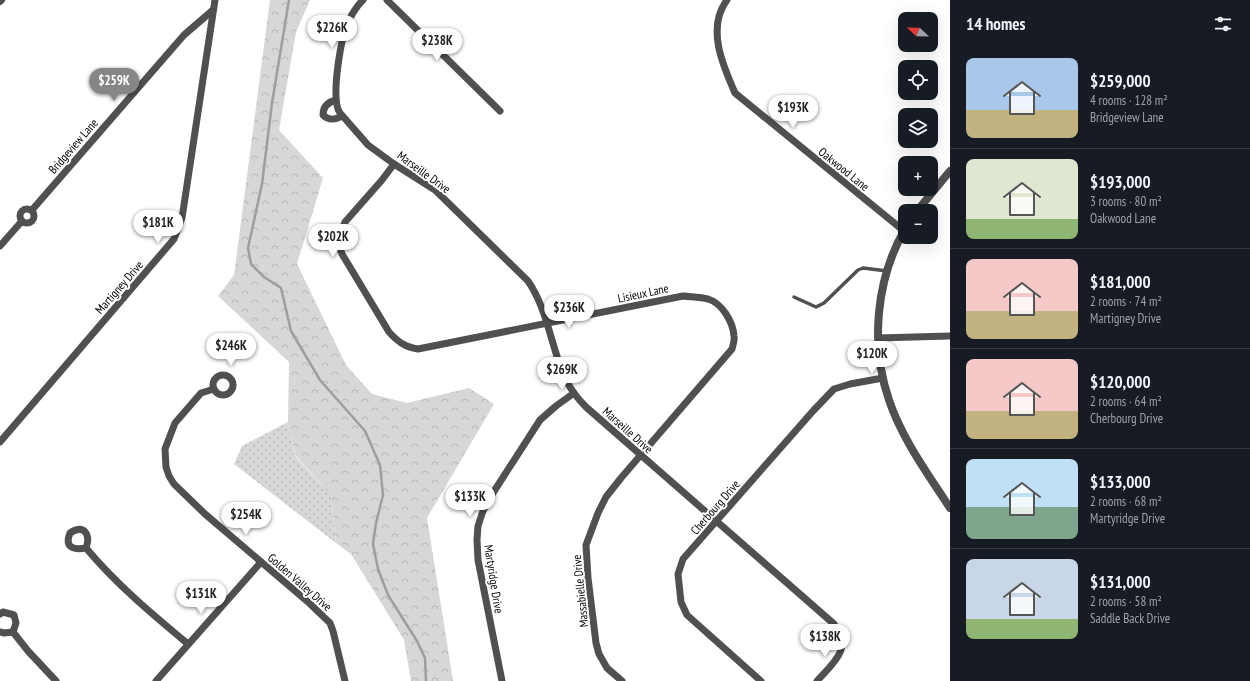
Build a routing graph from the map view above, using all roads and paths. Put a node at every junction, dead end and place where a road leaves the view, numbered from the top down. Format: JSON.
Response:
{"nodes":[{"id":1,"x":215,"y":0,"type":"edge"},
{"id":2,"x":363,"y":0,"type":"edge"},
{"id":3,"x":387,"y":0,"type":"edge"},
{"id":4,"x":727,"y":0,"type":"edge"},
{"id":5,"x":213,"y":10,"type":"junction"},
{"id":6,"x":336,"y":100,"type":"junction"},
{"id":7,"x":500,"y":111,"type":"dead end"},
{"id":8,"x":342,"y":116,"type":"junction"},
{"id":9,"x":394,"y":164,"type":"junction"},
{"id":10,"x":950,"y":171,"type":"edge"},
{"id":11,"x":922,"y":204,"type":"edge"},
{"id":12,"x":898,"y":225,"type":"edge"},
{"id":13,"x":898,"y":242,"type":"edge"},
{"id":14,"x":0,"y":246,"type":"edge"},
{"id":15,"x":887,"y":271,"type":"junction"},
{"id":16,"x":794,"y":297,"type":"dead end"},
{"id":17,"x":547,"y":324,"type":"junction"},
{"id":18,"x":732,"y":325,"type":"joint"},
{"id":19,"x":950,"y":336,"type":"edge"},
{"id":20,"x":878,"y":338,"type":"junction"},
{"id":21,"x":883,"y":378,"type":"junction"},
{"id":22,"x":214,"y":389,"type":"dead end"},
{"id":23,"x":574,"y":393,"type":"junction"},
{"id":24,"x":0,"y":442,"type":"edge"},
{"id":25,"x":640,"y":456,"type":"junction"},
{"id":26,"x":950,"y":508,"type":"edge"},
{"id":27,"x":717,"y":522,"type":"junction"},
{"id":28,"x":86,"y":548,"type":"dead end"},
{"id":29,"x":261,"y":562,"type":"junction"},
{"id":30,"x":0,"y":614,"type":"edge"},
{"id":31,"x":0,"y":632,"type":"edge"},
{"id":32,"x":13,"y":632,"type":"junction"},
{"id":33,"x":188,"y":644,"type":"junction"},
{"id":34,"x":56,"y":681,"type":"edge"},
{"id":35,"x":156,"y":681,"type":"edge"},
{"id":36,"x":345,"y":681,"type":"edge"},
{"id":37,"x":502,"y":681,"type":"edge"},
{"id":38,"x":622,"y":681,"type":"edge"},
{"id":39,"x":761,"y":681,"type":"edge"},
{"id":40,"x":817,"y":681,"type":"edge"}],
"edges":[{"from":1,"to":5,"type":"street","name":"Martigney Drive"},
{"from":2,"to":6,"type":"street"},
{"from":3,"to":7,"type":"street"},
{"from":4,"to":12,"type":"street","name":"Oakwood Lane"},
{"from":5,"to":14,"type":"street","name":"Bridgeview Lane"},
{"from":5,"to":24,"type":"street","name":"Martigney Drive"},
{"from":6,"to":8,"type":"street","name":"Marseille Drive"},
{"from":6,"to":8,"type":"street"},
{"from":8,"to":9,"type":"street","name":"Marseille Drive"},
{"from":9,"to":17,"type":"street","name":"Marseille Drive"},
{"from":9,"to":17,"type":"street","name":"Lisieux Lane"},
{"from":10,"to":11,"type":"street"},
{"from":13,"to":15,"type":"street"},
{"from":15,"to":16,"type":"lane"},
{"from":15,"to":20,"type":"street"},
{"from":17,"to":18,"type":"street","name":"Lisieux Lane"},
{"from":17,"to":23,"type":"street","name":"Marseille Drive"},
{"from":18,"to":25,"type":"street","name":"Massabielle Drive"},
{"from":19,"to":20,"type":"street"},
{"from":20,"to":21,"type":"street"},
{"from":21,"to":26,"type":"street"},
{"from":21,"to":27,"type":"street","name":"Cherbourg Drive"},
{"from":22,"to":29,"type":"street","name":"Golden Valley Drive"},
{"from":23,"to":25,"type":"street","name":"Marseille Drive"},
{"from":23,"to":37,"type":"street","name":"Martyridge Drive"},
{"from":25,"to":27,"type":"street","name":"Marseille Drive"},
{"from":25,"to":38,"type":"street","name":"Massabielle Drive"},
{"from":27,"to":39,"type":"street","name":"Cherbourg Drive"},
{"from":27,"to":40,"type":"street","name":"Marseille Drive"},
{"from":28,"to":33,"type":"street"},
{"from":29,"to":33,"type":"street"},
{"from":29,"to":36,"type":"street","name":"Golden Valley Drive"},
{"from":30,"to":32,"type":"street"},
{"from":31,"to":32,"type":"street"},
{"from":32,"to":34,"type":"street"},
{"from":33,"to":35,"type":"street"}]}
